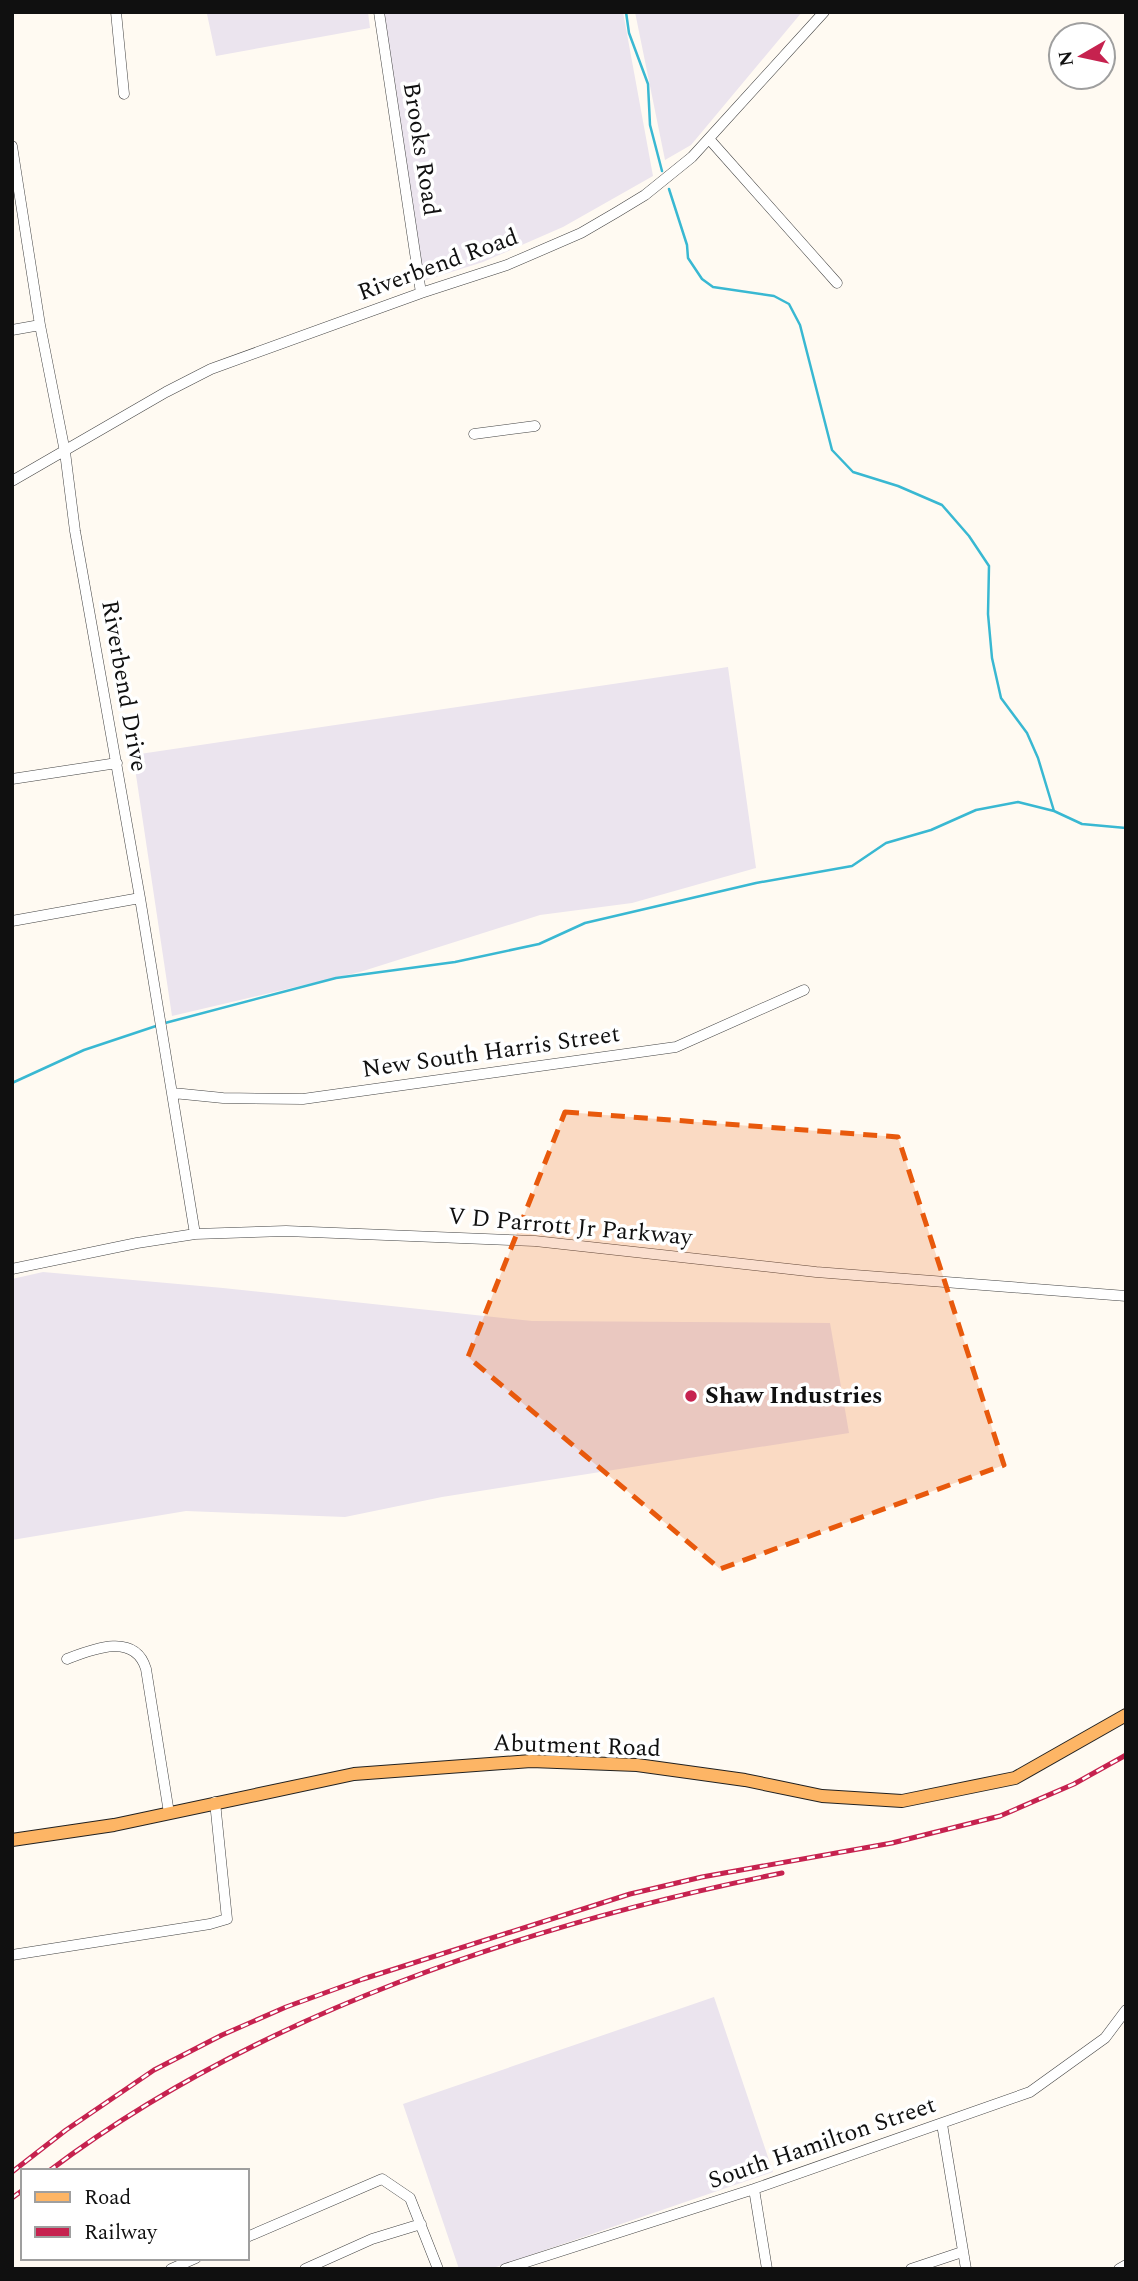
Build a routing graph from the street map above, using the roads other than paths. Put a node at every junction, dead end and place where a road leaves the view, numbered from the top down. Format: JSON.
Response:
{"nodes":[{"id":1,"x":116,"y":12,"type":"edge"},
{"id":2,"x":379,"y":12,"type":"edge"},
{"id":3,"x":824,"y":12,"type":"edge"},
{"id":4,"x":124,"y":94,"type":"dead end"},
{"id":5,"x":710,"y":139,"type":"junction"},
{"id":6,"x":12,"y":146,"type":"edge"},
{"id":7,"x":837,"y":284,"type":"dead end"},
{"id":8,"x":421,"y":293,"type":"junction"},
{"id":9,"x":40,"y":324,"type":"junction"},
{"id":10,"x":12,"y":330,"type":"edge"},
{"id":11,"x":535,"y":426,"type":"dead end"},
{"id":12,"x":474,"y":434,"type":"dead end"},
{"id":13,"x":65,"y":452,"type":"junction"},
{"id":14,"x":12,"y":481,"type":"edge"},
{"id":15,"x":117,"y":763,"type":"junction"},
{"id":16,"x":12,"y":779,"type":"edge"},
{"id":17,"x":140,"y":898,"type":"junction"},
{"id":18,"x":12,"y":921,"type":"edge"},
{"id":19,"x":804,"y":990,"type":"dead end"},
{"id":20,"x":173,"y":1093,"type":"junction"},
{"id":21,"x":195,"y":1234,"type":"junction"},
{"id":22,"x":12,"y":1269,"type":"edge"},
{"id":23,"x":1126,"y":1296,"type":"edge"},
{"id":24,"x":67,"y":1659,"type":"dead end"},
{"id":25,"x":1126,"y":1715,"type":"edge"},
{"id":26,"x":215,"y":1802,"type":"junction"},
{"id":27,"x":169,"y":1813,"type":"junction"},
{"id":28,"x":12,"y":1840,"type":"edge"},
{"id":29,"x":12,"y":1955,"type":"edge"},
{"id":30,"x":1126,"y":2010,"type":"edge"},
{"id":31,"x":942,"y":2124,"type":"junction"},
{"id":32,"x":754,"y":2189,"type":"junction"},
{"id":33,"x":421,"y":2224,"type":"junction"},
{"id":34,"x":248,"y":2237,"type":"edge"},
{"id":35,"x":962,"y":2252,"type":"junction"},
{"id":36,"x":192,"y":2260,"type":"edge"},
{"id":37,"x":1126,"y":2265,"type":"edge"},
{"id":38,"x":172,"y":2269,"type":"edge"},
{"id":39,"x":305,"y":2269,"type":"edge"},
{"id":40,"x":438,"y":2269,"type":"edge"},
{"id":41,"x":505,"y":2269,"type":"edge"},
{"id":42,"x":767,"y":2269,"type":"edge"},
{"id":43,"x":911,"y":2269,"type":"edge"},
{"id":44,"x":965,"y":2269,"type":"edge"},
{"id":45,"x":1119,"y":2269,"type":"edge"}],
"edges":[{"from":1,"to":4,"type":"street"},
{"from":2,"to":8,"type":"street","name":"Brooks Road"},
{"from":3,"to":5,"type":"street","name":"Riverbend Road"},
{"from":5,"to":7,"type":"street"},
{"from":5,"to":8,"type":"street","name":"Riverbend Road"},
{"from":6,"to":9,"type":"street","name":"Riverbend Drive"},
{"from":8,"to":13,"type":"street","name":"Riverbend Road"},
{"from":9,"to":10,"type":"street"},
{"from":9,"to":13,"type":"street","name":"Riverbend Drive"},
{"from":11,"to":12,"type":"street"},
{"from":13,"to":14,"type":"street","name":"Riverbend Road"},
{"from":13,"to":15,"type":"street","name":"Riverbend Drive"},
{"from":15,"to":16,"type":"street"},
{"from":15,"to":17,"type":"street","name":"Riverbend Drive"},
{"from":17,"to":18,"type":"street"},
{"from":17,"to":20,"type":"street","name":"Riverbend Drive"},
{"from":19,"to":20,"type":"street","name":"New South Harris Street"},
{"from":20,"to":21,"type":"street","name":"Riverbend Drive"},
{"from":21,"to":22,"type":"street","name":"V D Parrott Jr Parkway"},
{"from":21,"to":23,"type":"street","name":"V D Parrott Jr Parkway"},
{"from":24,"to":27,"type":"street"},
{"from":25,"to":26,"type":"main road","name":"Abutment Road"},
{"from":26,"to":27,"type":"main road","name":"Abutment Road"},
{"from":26,"to":29,"type":"street"},
{"from":27,"to":28,"type":"main road","name":"Abutment Road"},
{"from":30,"to":31,"type":"street","name":"South Hamilton Street"},
{"from":31,"to":32,"type":"street","name":"South Hamilton Street"},
{"from":31,"to":35,"type":"street"},
{"from":32,"to":41,"type":"street","name":"South Hamilton Street"},
{"from":32,"to":42,"type":"street"},
{"from":33,"to":34,"type":"street"},
{"from":33,"to":39,"type":"street"},
{"from":33,"to":40,"type":"street"},
{"from":35,"to":43,"type":"street"},
{"from":35,"to":44,"type":"street"},
{"from":36,"to":38,"type":"street"},
{"from":37,"to":45,"type":"street"}]}
